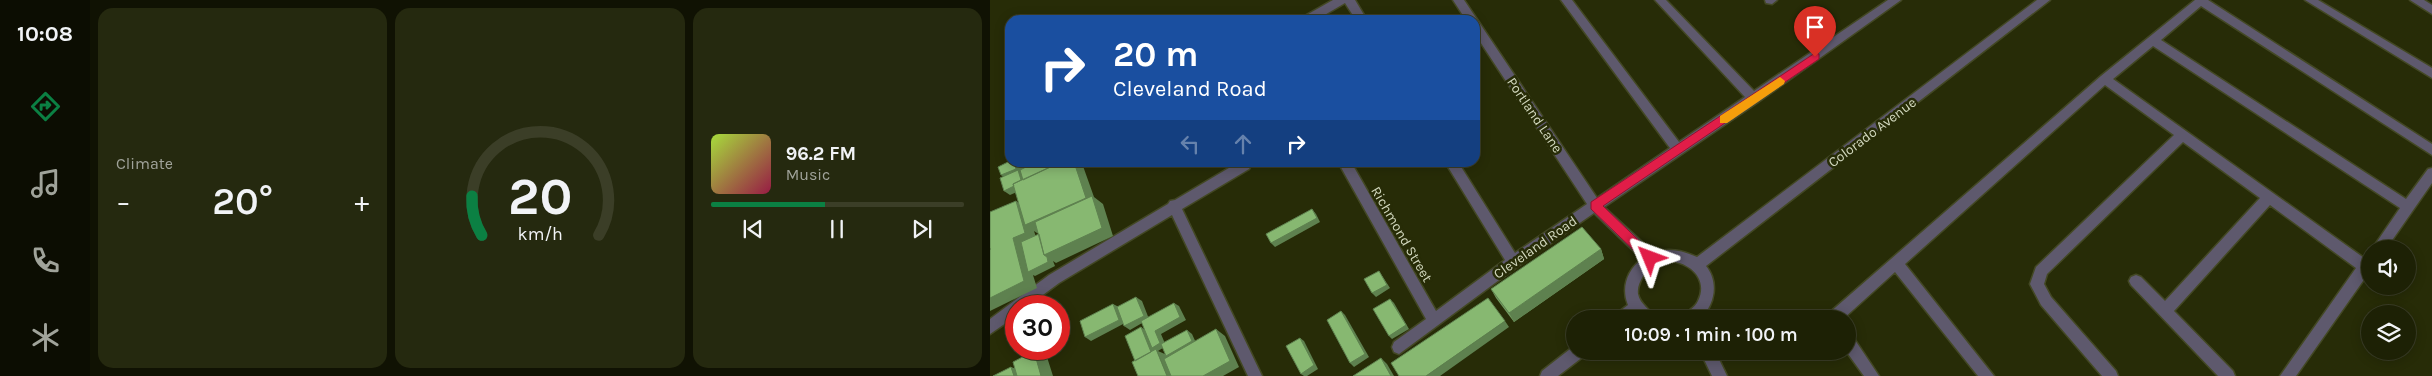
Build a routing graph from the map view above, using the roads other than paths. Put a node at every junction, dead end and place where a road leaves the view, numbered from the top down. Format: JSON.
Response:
{"nodes":[{"id":1,"x":1342,"y":0,"type":"edge"},
{"id":2,"x":1349,"y":0,"type":"edge"},
{"id":3,"x":1459,"y":0,"type":"edge"},
{"id":4,"x":1566,"y":0,"type":"edge"},
{"id":5,"x":1660,"y":0,"type":"edge"},
{"id":6,"x":2045,"y":0,"type":"edge"},
{"id":7,"x":2201,"y":0,"type":"edge"},
{"id":8,"x":2310,"y":0,"type":"edge"},
{"id":9,"x":2415,"y":0,"type":"edge"},
{"id":10,"x":1892,"y":1,"type":"edge"},
{"id":11,"x":2432,"y":10,"type":"edge"},
{"id":12,"x":1316,"y":15,"type":"edge"},
{"id":13,"x":1359,"y":15,"type":"edge"},
{"id":14,"x":1469,"y":15,"type":"edge"},
{"id":15,"x":1480,"y":33,"type":"edge"},
{"id":16,"x":2153,"y":40,"type":"junction"},
{"id":17,"x":2432,"y":74,"type":"edge"},
{"id":18,"x":2105,"y":79,"type":"junction"},
{"id":19,"x":1754,"y":99,"type":"junction"},
{"id":20,"x":2182,"y":136,"type":"junction"},
{"id":21,"x":1678,"y":150,"type":"junction"},
{"id":22,"x":2432,"y":150,"type":"edge"},
{"id":23,"x":1241,"y":167,"type":"edge"},
{"id":24,"x":1347,"y":167,"type":"edge"},
{"id":25,"x":1454,"y":167,"type":"edge"},
{"id":26,"x":2432,"y":173,"type":"edge"},
{"id":27,"x":2268,"y":198,"type":"junction"},
{"id":28,"x":1174,"y":205,"type":"junction"},
{"id":29,"x":1595,"y":206,"type":"junction"},
{"id":30,"x":2408,"y":207,"type":"junction"},
{"id":31,"x":2384,"y":240,"type":"edge"},
{"id":32,"x":1650,"y":258,"type":"junction"},
{"id":33,"x":2361,"y":259,"type":"edge"},
{"id":34,"x":1513,"y":262,"type":"junction"},
{"id":35,"x":1896,"y":263,"type":"junction"},
{"id":36,"x":1698,"y":264,"type":"junction"},
{"id":37,"x":2361,"y":271,"type":"edge"},
{"id":38,"x":2136,"y":281,"type":"dead end"},
{"id":39,"x":1033,"y":295,"type":"edge"},
{"id":40,"x":1635,"y":308,"type":"junction"},
{"id":41,"x":1632,"y":310,"type":"edge"},
{"id":42,"x":1637,"y":310,"type":"edge"},
{"id":43,"x":1698,"y":310,"type":"edge"},
{"id":44,"x":1843,"y":310,"type":"edge"},
{"id":45,"x":2165,"y":311,"type":"junction"},
{"id":46,"x":1005,"y":316,"type":"edge"},
{"id":47,"x":1434,"y":320,"type":"junction"},
{"id":48,"x":990,"y":327,"type":"edge"},
{"id":49,"x":1399,"y":347,"type":"dead end"},
{"id":50,"x":1856,"y":353,"type":"edge"},
{"id":51,"x":1567,"y":360,"type":"edge"},
{"id":52,"x":1712,"y":360,"type":"edge"},
{"id":53,"x":1255,"y":376,"type":"edge"},
{"id":54,"x":1546,"y":376,"type":"edge"},
{"id":55,"x":1720,"y":376,"type":"edge"},
{"id":56,"x":1872,"y":376,"type":"edge"},
{"id":57,"x":1988,"y":376,"type":"edge"},
{"id":58,"x":2111,"y":376,"type":"edge"},
{"id":59,"x":2228,"y":376,"type":"edge"},
{"id":60,"x":2287,"y":376,"type":"edge"}],
"edges":[{"from":1,"to":12,"type":"street"},
{"from":2,"to":13,"type":"street"},
{"from":3,"to":14,"type":"street"},
{"from":4,"to":21,"type":"street"},
{"from":5,"to":19,"type":"street"},
{"from":6,"to":36,"type":"street","name":"Colorado Avenue"},
{"from":7,"to":16,"type":"street"},
{"from":7,"to":22,"type":"street"},
{"from":8,"to":17,"type":"street"},
{"from":9,"to":11,"type":"street"},
{"from":10,"to":19,"type":"street","name":"Cleveland Road"},
{"from":15,"to":29,"type":"street","name":"Portland Lane"},
{"from":16,"to":18,"type":"street"},
{"from":16,"to":30,"type":"street"},
{"from":18,"to":20,"type":"street"},
{"from":18,"to":35,"type":"street"},
{"from":19,"to":21,"type":"street","name":"Cleveland Road"},
{"from":20,"to":27,"type":"street"},
{"from":20,"to":58,"type":"street"},
{"from":21,"to":29,"type":"street","name":"Cleveland Road"},
{"from":23,"to":28,"type":"street"},
{"from":24,"to":47,"type":"street","name":"Richmond Street"},
{"from":25,"to":34,"type":"street"},
{"from":26,"to":30,"type":"street"},
{"from":27,"to":33,"type":"street"},
{"from":27,"to":45,"type":"street"},
{"from":28,"to":39,"type":"street"},
{"from":28,"to":53,"type":"street"},
{"from":29,"to":32,"type":"street","name":"Portland Lane"},
{"from":29,"to":34,"type":"street","name":"Cleveland Road"},
{"from":30,"to":31,"type":"street"},
{"from":32,"to":36,"type":"street"},
{"from":32,"to":40,"type":"street"},
{"from":34,"to":47,"type":"street","name":"Cleveland Road"},
{"from":35,"to":44,"type":"street"},
{"from":35,"to":57,"type":"street"},
{"from":36,"to":43,"type":"street"},
{"from":37,"to":60,"type":"street"},
{"from":38,"to":45,"type":"street"},
{"from":40,"to":41,"type":"street"},
{"from":40,"to":42,"type":"street"},
{"from":45,"to":59,"type":"street"},
{"from":46,"to":48,"type":"street"},
{"from":47,"to":49,"type":"street","name":"Cleveland Road"},
{"from":50,"to":56,"type":"street"},
{"from":51,"to":54,"type":"street"},
{"from":52,"to":55,"type":"street"}]}
